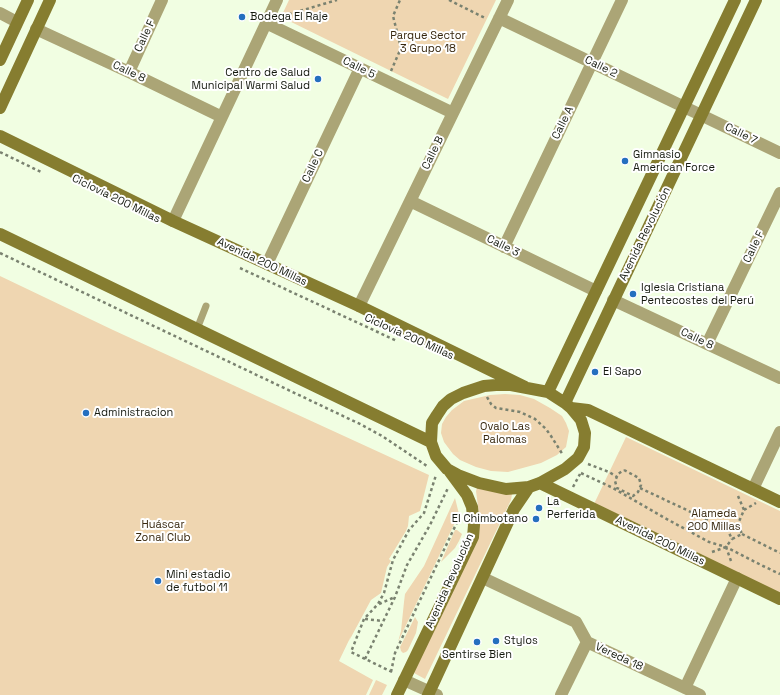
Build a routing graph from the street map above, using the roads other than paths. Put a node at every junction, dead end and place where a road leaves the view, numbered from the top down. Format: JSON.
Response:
{"nodes":[{"id":1,"x":28,"y":0,"type":"edge"},
{"id":2,"x":50,"y":0,"type":"edge"},
{"id":3,"x":162,"y":0,"type":"edge"},
{"id":4,"x":277,"y":0,"type":"edge"},
{"id":5,"x":508,"y":0,"type":"edge"},
{"id":6,"x":622,"y":0,"type":"edge"},
{"id":7,"x":735,"y":0,"type":"edge"},
{"id":8,"x":756,"y":0,"type":"edge"},
{"id":9,"x":0,"y":13,"type":"edge"},
{"id":10,"x":498,"y":21,"type":"junction"},
{"id":11,"x":18,"y":22,"type":"junction"},
{"id":12,"x":267,"y":22,"type":"junction"},
{"id":13,"x":36,"y":29,"type":"junction"},
{"id":14,"x":0,"y":60,"type":"edge"},
{"id":15,"x":592,"y":63,"type":"junction"},
{"id":16,"x":360,"y":68,"type":"junction"},
{"id":17,"x":129,"y":72,"type":"junction"},
{"id":18,"x":684,"y":107,"type":"junction"},
{"id":19,"x":0,"y":108,"type":"edge"},
{"id":20,"x":453,"y":113,"type":"junction"},
{"id":21,"x":702,"y":115,"type":"junction"},
{"id":22,"x":222,"y":117,"type":"junction"},
{"id":23,"x":0,"y":136,"type":"edge"},
{"id":24,"x":780,"y":153,"type":"edge"},
{"id":25,"x":780,"y":193,"type":"edge"},
{"id":26,"x":410,"y":201,"type":"junction"},
{"id":27,"x":173,"y":221,"type":"junction"},
{"id":28,"x":0,"y":234,"type":"edge"},
{"id":29,"x":504,"y":246,"type":"junction"},
{"id":30,"x":267,"y":264,"type":"junction"},
{"id":31,"x":596,"y":291,"type":"junction"},
{"id":32,"x":613,"y":300,"type":"junction"},
{"id":33,"x":206,"y":306,"type":"dead end"},
{"id":34,"x":359,"y":306,"type":"junction"},
{"id":35,"x":196,"y":329,"type":"junction"},
{"id":36,"x":707,"y":344,"type":"junction"},
{"id":37,"x":780,"y":378,"type":"edge"},
{"id":38,"x":525,"y":387,"type":"junction"},
{"id":39,"x":548,"y":392,"type":"junction"},
{"id":40,"x":568,"y":406,"type":"junction"},
{"id":41,"x":780,"y":432,"type":"edge"},
{"id":42,"x":431,"y":442,"type":"junction"},
{"id":43,"x":443,"y":472,"type":"junction"},
{"id":44,"x":535,"y":485,"type":"junction"},
{"id":45,"x":753,"y":489,"type":"junction"},
{"id":46,"x":780,"y":502,"type":"edge"},
{"id":47,"x":482,"y":578,"type":"junction"},
{"id":48,"x":736,"y":578,"type":"junction"},
{"id":49,"x":780,"y":599,"type":"edge"},
{"id":50,"x":587,"y":642,"type":"junction"},
{"id":51,"x":404,"y":680,"type":"junction"},
{"id":52,"x":685,"y":688,"type":"junction"},
{"id":53,"x":431,"y":694,"type":"edge"},
{"id":54,"x":397,"y":695,"type":"edge"},
{"id":55,"x":561,"y":695,"type":"edge"},
{"id":56,"x":700,"y":695,"type":"edge"}],
"edges":[{"from":1,"to":11,"type":"main road"},
{"from":2,"to":13,"type":"main road"},
{"from":3,"to":17,"type":"street","name":"Calle F"},
{"from":4,"to":12,"type":"street"},
{"from":5,"to":10,"type":"street","name":"Calle B"},
{"from":6,"to":15,"type":"street","name":"Calle A"},
{"from":7,"to":18,"type":"main road","name":"Avenida Revolución"},
{"from":8,"to":21,"type":"main road","name":"Avenida Revolución"},
{"from":9,"to":11,"type":"street"},
{"from":10,"to":15,"type":"street","name":"Calle 2"},
{"from":10,"to":20,"type":"street","name":"Calle B"},
{"from":11,"to":14,"type":"main road"},
{"from":12,"to":16,"type":"street","name":"Calle 5"},
{"from":12,"to":22,"type":"street"},
{"from":13,"to":17,"type":"street","name":"Calle 8"},
{"from":13,"to":19,"type":"main road"},
{"from":15,"to":18,"type":"street","name":"Calle 2"},
{"from":15,"to":29,"type":"street","name":"Calle A"},
{"from":16,"to":20,"type":"street","name":"Calle 5"},
{"from":16,"to":30,"type":"street","name":"Calle C"},
{"from":17,"to":22,"type":"street","name":"Calle 8"},
{"from":18,"to":21,"type":"street","name":"Calle 2"},
{"from":18,"to":31,"type":"main road","name":"Avenida Revolución"},
{"from":20,"to":26,"type":"street","name":"Calle B"},
{"from":21,"to":24,"type":"street","name":"Calle 7"},
{"from":21,"to":32,"type":"main road","name":"Avenida Revolución"},
{"from":22,"to":27,"type":"street"},
{"from":23,"to":27,"type":"main road","name":"Avenida 200 Millas"},
{"from":25,"to":36,"type":"street","name":"Calle F"},
{"from":26,"to":29,"type":"street","name":"Calle 3"},
{"from":26,"to":34,"type":"street","name":"Calle B"},
{"from":27,"to":30,"type":"main road","name":"Avenida 200 Millas"},
{"from":28,"to":35,"type":"main road"},
{"from":29,"to":31,"type":"street","name":"Calle 3"},
{"from":30,"to":34,"type":"main road","name":"Avenida 200 Millas"},
{"from":31,"to":39,"type":"main road","name":"Avenida Revolución"},
{"from":32,"to":36,"type":"street","name":"Calle 8"},
{"from":32,"to":40,"type":"main road","name":"Avenida Revolución"},
{"from":33,"to":35,"type":"lane"},
{"from":34,"to":38,"type":"main road","name":"Avenida 200 Millas"},
{"from":35,"to":42,"type":"main road"},
{"from":36,"to":37,"type":"street","name":"Calle 8"},
{"from":38,"to":39,"type":"main road"},
{"from":38,"to":42,"type":"main road"},
{"from":39,"to":40,"type":"main road"},
{"from":40,"to":44,"type":"main road"},
{"from":40,"to":45,"type":"main road"},
{"from":41,"to":45,"type":"street"},
{"from":42,"to":43,"type":"main road"},
{"from":43,"to":44,"type":"main road"},
{"from":43,"to":51,"type":"main road","name":"Avenida Revolución"},
{"from":44,"to":47,"type":"main road"},
{"from":44,"to":48,"type":"main road","name":"Avenida 200 Millas"},
{"from":45,"to":46,"type":"main road"},
{"from":47,"to":50,"type":"street","name":"Vereda 18"},
{"from":47,"to":53,"type":"main road"},
{"from":48,"to":49,"type":"main road","name":"Avenida 200 Millas"},
{"from":48,"to":52,"type":"street"},
{"from":50,"to":52,"type":"street","name":"Vereda 18"},
{"from":50,"to":55,"type":"street"},
{"from":51,"to":53,"type":"street"},
{"from":51,"to":54,"type":"main road","name":"Avenida Revolución"},
{"from":52,"to":56,"type":"street","name":"Vereda 18"}]}
